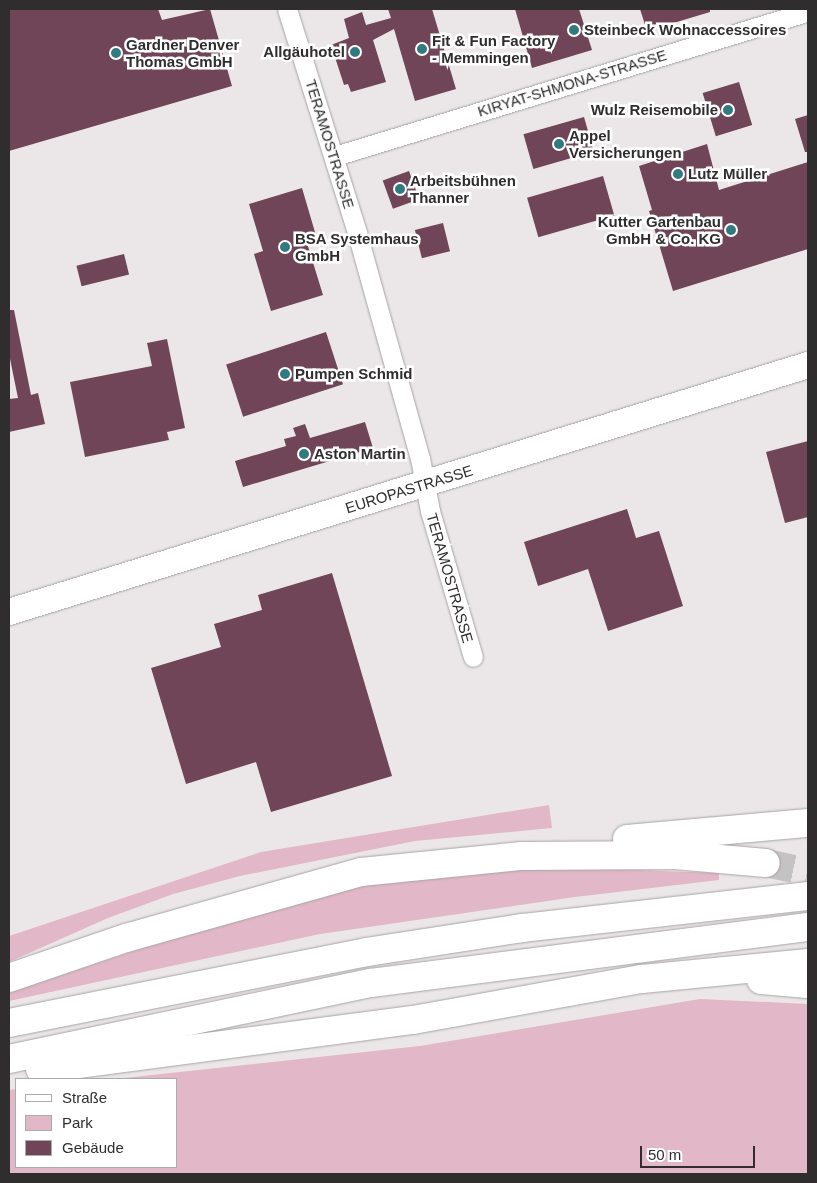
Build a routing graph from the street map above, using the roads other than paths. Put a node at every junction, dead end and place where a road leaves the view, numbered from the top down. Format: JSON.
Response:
{"nodes":[{"id":1,"x":286,"y":9,"type":"edge"},
{"id":2,"x":808,"y":11,"type":"edge"},
{"id":3,"x":335,"y":156,"type":"junction"},
{"id":4,"x":808,"y":365,"type":"edge"},
{"id":5,"x":424,"y":484,"type":"junction"},
{"id":6,"x":9,"y":612,"type":"edge"},
{"id":7,"x":473,"y":657,"type":"dead end"},
{"id":8,"x":808,"y":822,"type":"edge"},
{"id":9,"x":522,"y":856,"type":"junction"},
{"id":10,"x":766,"y":863,"type":"tunnel mouth"},
{"id":11,"x":808,"y":896,"type":"edge"},
{"id":12,"x":808,"y":927,"type":"edge"},
{"id":13,"x":808,"y":963,"type":"edge"},
{"id":14,"x":694,"y":974,"type":"junction"},
{"id":15,"x":9,"y":978,"type":"edge"},
{"id":16,"x":808,"y":984,"type":"edge"},
{"id":17,"x":9,"y":1023,"type":"edge"},
{"id":18,"x":9,"y":1059,"type":"edge"},
{"id":19,"x":9,"y":1073,"type":"edge"}],
"edges":[{"from":1,"to":3,"type":"street","name":"TERAMOSTRASSE"},
{"from":2,"to":3,"type":"street","name":"KIRYAT-SHMONA-STRASSE"},
{"from":3,"to":5,"type":"street","name":"TERAMOSTRASSE"},
{"from":4,"to":5,"type":"main road","name":"EUROPASTRASSE"},
{"from":5,"to":6,"type":"main road","name":"EUROPASTRASSE"},
{"from":5,"to":7,"type":"street","name":"TERAMOSTRASSE"},
{"from":8,"to":9,"type":"highway"},
{"from":9,"to":10,"type":"highway"},
{"from":9,"to":15,"type":"highway"},
{"from":11,"to":17,"type":"highway"},
{"from":12,"to":18,"type":"highway"},
{"from":13,"to":14,"type":"highway"},
{"from":14,"to":16,"type":"highway"},
{"from":14,"to":19,"type":"highway"}]}
